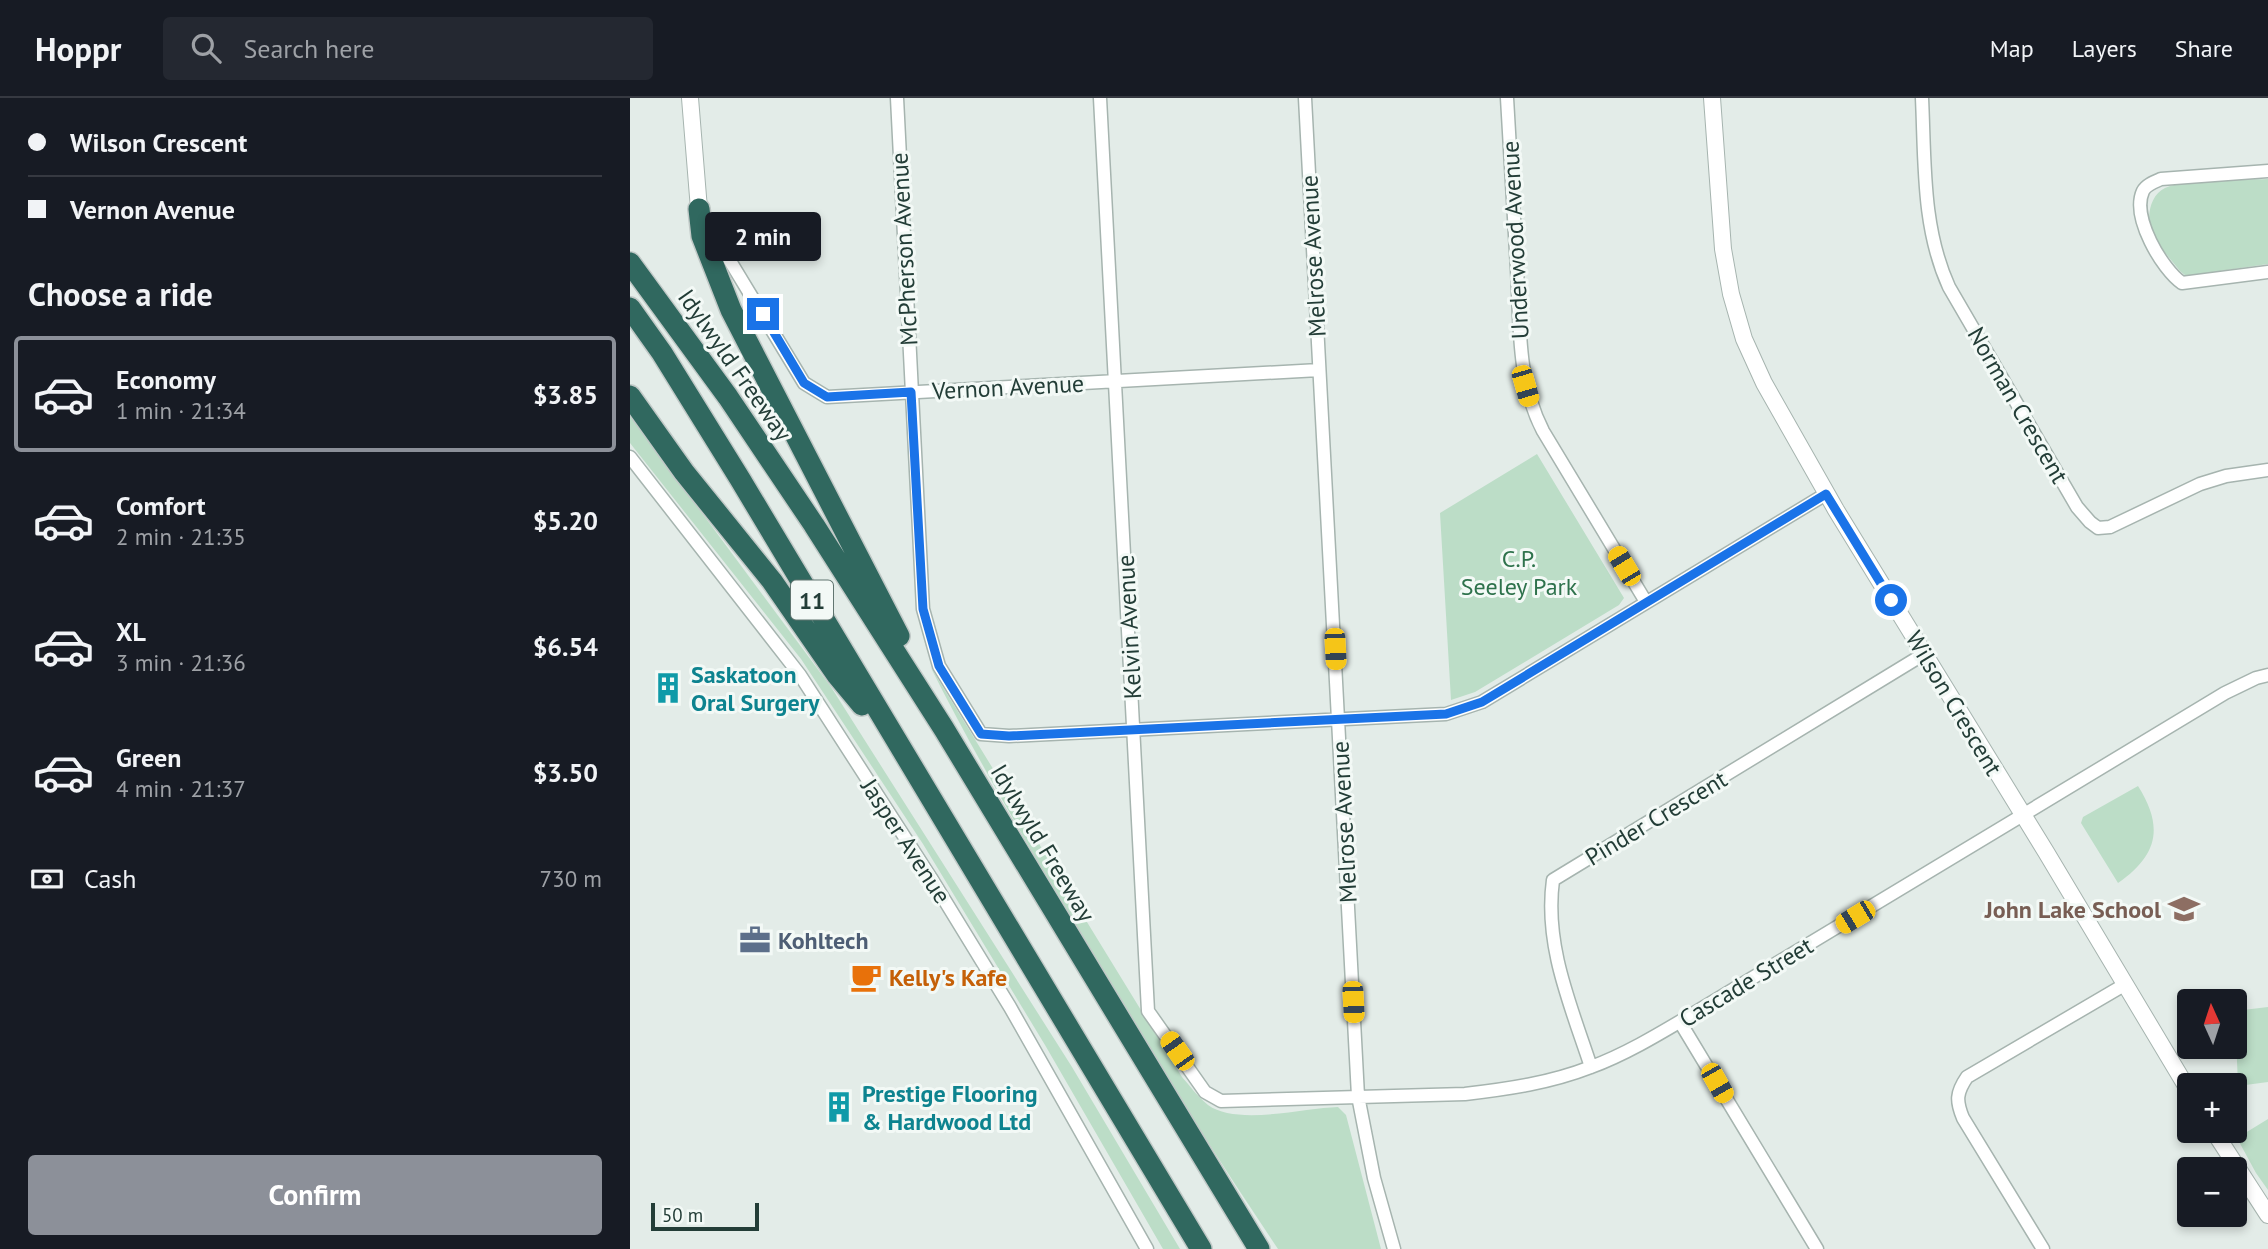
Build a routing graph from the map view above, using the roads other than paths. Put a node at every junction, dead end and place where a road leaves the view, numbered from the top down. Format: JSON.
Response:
{"nodes":[{"id":1,"x":690,"y":98,"type":"edge"},
{"id":2,"x":897,"y":98,"type":"edge"},
{"id":3,"x":1100,"y":98,"type":"edge"},
{"id":4,"x":1305,"y":98,"type":"edge"},
{"id":5,"x":1507,"y":98,"type":"edge"},
{"id":6,"x":1712,"y":98,"type":"edge"},
{"id":7,"x":1922,"y":98,"type":"edge"},
{"id":8,"x":2268,"y":171,"type":"edge"},
{"id":9,"x":699,"y":209,"type":"junction"},
{"id":10,"x":630,"y":263,"type":"edge"},
{"id":11,"x":2268,"y":272,"type":"edge"},
{"id":12,"x":630,"y":308,"type":"edge"},
{"id":13,"x":1319,"y":370,"type":"junction"},
{"id":14,"x":1116,"y":383,"type":"junction"},
{"id":15,"x":911,"y":392,"type":"junction"},
{"id":16,"x":630,"y":396,"type":"edge"},
{"id":17,"x":630,"y":457,"type":"edge"},
{"id":18,"x":2268,"y":470,"type":"edge"},
{"id":19,"x":1826,"y":494,"type":"junction"},
{"id":20,"x":1646,"y":602,"type":"junction"},
{"id":21,"x":1924,"y":654,"type":"junction"},
{"id":22,"x":2268,"y":675,"type":"edge"},
{"id":23,"x":1338,"y":718,"type":"junction"},
{"id":24,"x":944,"y":729,"type":"junction"},
{"id":25,"x":1134,"y":729,"type":"junction"},
{"id":26,"x":906,"y":758,"type":"junction"},
{"id":27,"x":2023,"y":816,"type":"junction"},
{"id":28,"x":2124,"y":985,"type":"junction"},
{"id":29,"x":1680,"y":1021,"type":"junction"},
{"id":30,"x":1591,"y":1068,"type":"junction"},
{"id":31,"x":2178,"y":1073,"type":"edge"},
{"id":32,"x":1358,"y":1096,"type":"junction"},
{"id":33,"x":1249,"y":1100,"type":"joint"},
{"id":34,"x":2221,"y":1143,"type":"edge"},
{"id":35,"x":2268,"y":1215,"type":"edge"},
{"id":36,"x":1147,"y":1249,"type":"edge"},
{"id":37,"x":1201,"y":1249,"type":"edge"},
{"id":38,"x":1259,"y":1249,"type":"edge"},
{"id":39,"x":1394,"y":1249,"type":"edge"},
{"id":40,"x":1817,"y":1249,"type":"edge"},
{"id":41,"x":2042,"y":1249,"type":"edge"}],
"edges":[{"from":1,"to":9,"type":"street","name":"Vernon Avenue"},
{"from":2,"to":15,"type":"street","name":"McPherson Avenue"},
{"from":3,"to":14,"type":"street","name":"Kelvin Avenue"},
{"from":4,"to":13,"type":"street","name":"Melrose Avenue"},
{"from":5,"to":20,"type":"street","name":"Underwood Avenue"},
{"from":6,"to":19,"type":"street","name":"Wilson Crescent"},
{"from":7,"to":18,"type":"street","name":"Norman Crescent"},
{"from":8,"to":11,"type":"street"},
{"from":9,"to":15,"type":"street","name":"Vernon Avenue"},
{"from":9,"to":24,"type":"highway"},
{"from":10,"to":24,"type":"highway","name":"Idylwyld Freeway","number":"11"},
{"from":12,"to":26,"type":"highway","number":"11"},
{"from":13,"to":14,"type":"street","name":"Vernon Avenue"},
{"from":13,"to":23,"type":"street","name":"Melrose Avenue"},
{"from":14,"to":15,"type":"street","name":"Vernon Avenue"},
{"from":14,"to":25,"type":"street","name":"Kelvin Avenue"},
{"from":15,"to":25,"type":"street","name":"McPherson Avenue"},
{"from":16,"to":26,"type":"highway"},
{"from":17,"to":36,"type":"street","name":"Jasper Avenue"},
{"from":19,"to":20,"type":"street"},
{"from":19,"to":21,"type":"street","name":"Wilson Crescent"},
{"from":20,"to":23,"type":"street"},
{"from":21,"to":27,"type":"street","name":"Wilson Crescent"},
{"from":21,"to":30,"type":"street","name":"Pinder Crescent"},
{"from":22,"to":27,"type":"street","name":"Cascade Street"},
{"from":23,"to":25,"type":"street"},
{"from":23,"to":32,"type":"street","name":"Melrose Avenue"},
{"from":24,"to":38,"type":"highway","name":"Idylwyld Freeway","number":"11"},
{"from":25,"to":33,"type":"street","name":"Kelvin Avenue"},
{"from":26,"to":37,"type":"highway","number":"11"},
{"from":27,"to":28,"type":"street","name":"Wilson Crescent"},
{"from":27,"to":29,"type":"street","name":"Cascade Street"},
{"from":28,"to":31,"type":"street","name":"Wilson Crescent"},
{"from":28,"to":41,"type":"street"},
{"from":29,"to":30,"type":"street","name":"Cascade Street"},
{"from":29,"to":40,"type":"street"},
{"from":30,"to":32,"type":"street","name":"Cascade Street"},
{"from":32,"to":33,"type":"street","name":"Cascade Street"},
{"from":32,"to":39,"type":"street","name":"Melrose Avenue"},
{"from":34,"to":35,"type":"street"}]}
